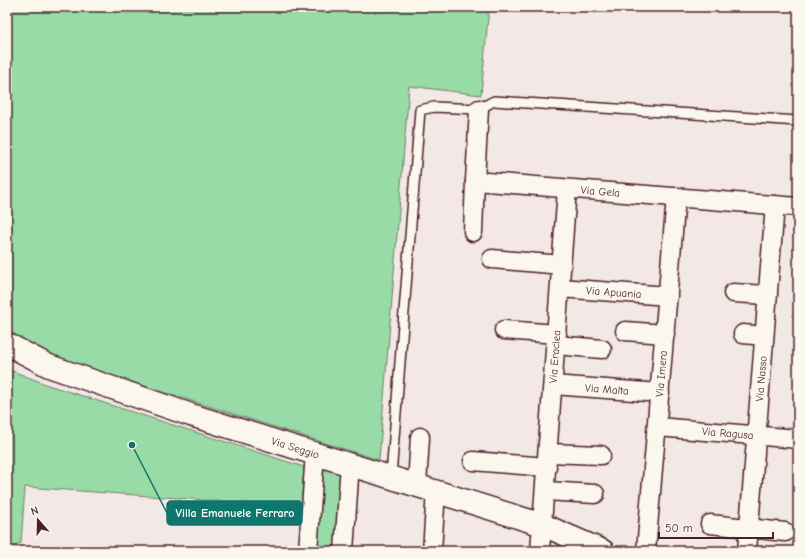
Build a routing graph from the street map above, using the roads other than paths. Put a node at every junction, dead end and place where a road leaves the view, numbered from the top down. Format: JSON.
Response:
{"nodes":[{"id":1,"x":479,"y":109,"type":"junction"},
{"id":2,"x":798,"y":121,"type":"edge"},
{"id":3,"x":475,"y":181,"type":"junction"},
{"id":4,"x":567,"y":189,"type":"junction"},
{"id":5,"x":676,"y":197,"type":"junction"},
{"id":6,"x":775,"y":205,"type":"junction"},
{"id":7,"x":798,"y":207,"type":"edge"},
{"id":8,"x":472,"y":232,"type":"dead end"},
{"id":9,"x":492,"y":259,"type":"dead end"},
{"id":10,"x":562,"y":265,"type":"junction"},
{"id":11,"x":560,"y":288,"type":"junction"},
{"id":12,"x":733,"y":293,"type":"dead end"},
{"id":13,"x":768,"y":295,"type":"junction"},
{"id":14,"x":668,"y":296,"type":"junction"},
{"id":15,"x":504,"y":330,"type":"dead end"},
{"id":16,"x":625,"y":331,"type":"dead end"},
{"id":17,"x":665,"y":334,"type":"junction"},
{"id":18,"x":743,"y":334,"type":"dead end"},
{"id":19,"x":764,"y":336,"type":"junction"},
{"id":20,"x":556,"y":340,"type":"junction"},
{"id":21,"x":7,"y":344,"type":"edge"},
{"id":22,"x":602,"y":350,"type":"dead end"},
{"id":23,"x":7,"y":363,"type":"edge"},
{"id":24,"x":49,"y":366,"type":"junction"},
{"id":25,"x":554,"y":385,"type":"junction"},
{"id":26,"x":660,"y":393,"type":"junction"},
{"id":27,"x":658,"y":427,"type":"junction"},
{"id":28,"x":756,"y":435,"type":"junction"},
{"id":29,"x":420,"y":437,"type":"dead end"},
{"id":30,"x":798,"y":439,"type":"edge"},
{"id":31,"x":315,"y":453,"type":"junction"},
{"id":32,"x":601,"y":455,"type":"dead end"},
{"id":33,"x":548,"y":460,"type":"junction"},
{"id":34,"x":472,"y":461,"type":"dead end"},
{"id":35,"x":350,"y":463,"type":"junction"},
{"id":36,"x":391,"y":476,"type":"junction"},
{"id":37,"x":426,"y":488,"type":"junction"},
{"id":38,"x":546,"y":491,"type":"junction"},
{"id":39,"x":595,"y":494,"type":"dead end"},
{"id":40,"x":710,"y":524,"type":"dead end"},
{"id":41,"x":543,"y":525,"type":"junction"},
{"id":42,"x":749,"y":529,"type":"junction"},
{"id":43,"x":785,"y":532,"type":"dead end"},
{"id":44,"x":308,"y":551,"type":"edge"},
{"id":45,"x":349,"y":551,"type":"edge"},
{"id":46,"x":432,"y":551,"type":"edge"},
{"id":47,"x":540,"y":551,"type":"edge"},
{"id":48,"x":603,"y":551,"type":"edge"},
{"id":49,"x":646,"y":551,"type":"edge"},
{"id":50,"x":747,"y":551,"type":"edge"}],
"edges":[{"from":1,"to":2,"type":"lane"},
{"from":1,"to":3,"type":"street"},
{"from":1,"to":36,"type":"lane"},
{"from":3,"to":4,"type":"street","name":"Via Gela"},
{"from":3,"to":8,"type":"street"},
{"from":4,"to":5,"type":"street","name":"Via Gela"},
{"from":4,"to":10,"type":"street","name":"Via Eraclea"},
{"from":5,"to":6,"type":"street","name":"Via Gela"},
{"from":5,"to":14,"type":"street","name":"Via Imera"},
{"from":6,"to":7,"type":"street","name":"Via Gela"},
{"from":6,"to":13,"type":"street","name":"Via Nasso"},
{"from":9,"to":10,"type":"street"},
{"from":10,"to":11,"type":"street","name":"Via Eraclea"},
{"from":11,"to":14,"type":"street","name":"Via Apuania"},
{"from":11,"to":20,"type":"street","name":"Via Eraclea"},
{"from":12,"to":13,"type":"street"},
{"from":13,"to":19,"type":"street","name":"Via Nasso"},
{"from":14,"to":17,"type":"street","name":"Via Imera"},
{"from":15,"to":20,"type":"street"},
{"from":16,"to":17,"type":"street"},
{"from":17,"to":26,"type":"street","name":"Via Imera"},
{"from":18,"to":19,"type":"street"},
{"from":19,"to":28,"type":"street","name":"Via Nasso"},
{"from":20,"to":22,"type":"street"},
{"from":20,"to":25,"type":"street","name":"Via Eraclea"},
{"from":21,"to":24,"type":"street"},
{"from":23,"to":24,"type":"street"},
{"from":24,"to":31,"type":"street","name":"Via Seggio"},
{"from":25,"to":26,"type":"street","name":"Via Malta"},
{"from":25,"to":33,"type":"street","name":"Via Eraclea"},
{"from":26,"to":27,"type":"street","name":"Via Imera"},
{"from":27,"to":28,"type":"street","name":"Via Ragusa"},
{"from":27,"to":49,"type":"street","name":"Via Imera"},
{"from":28,"to":30,"type":"street","name":"Via Ragusa"},
{"from":28,"to":42,"type":"street","name":"Via Nasso"},
{"from":29,"to":37,"type":"street"},
{"from":31,"to":35,"type":"street","name":"Via Seggio"},
{"from":31,"to":44,"type":"street"},
{"from":32,"to":33,"type":"street"},
{"from":33,"to":34,"type":"street"},
{"from":33,"to":38,"type":"street","name":"Via Eraclea"},
{"from":35,"to":36,"type":"street","name":"Via Seggio"},
{"from":35,"to":45,"type":"street"},
{"from":36,"to":37,"type":"street","name":"Via Seggio"},
{"from":37,"to":41,"type":"street","name":"Via Seggio"},
{"from":37,"to":46,"type":"street"},
{"from":38,"to":39,"type":"street"},
{"from":38,"to":41,"type":"street","name":"Via Eraclea"},
{"from":40,"to":42,"type":"street"},
{"from":41,"to":47,"type":"street","name":"Via Eraclea"},
{"from":41,"to":48,"type":"street","name":"Via Seggio"},
{"from":42,"to":43,"type":"street"},
{"from":42,"to":50,"type":"street","name":"Via Nasso"}]}
